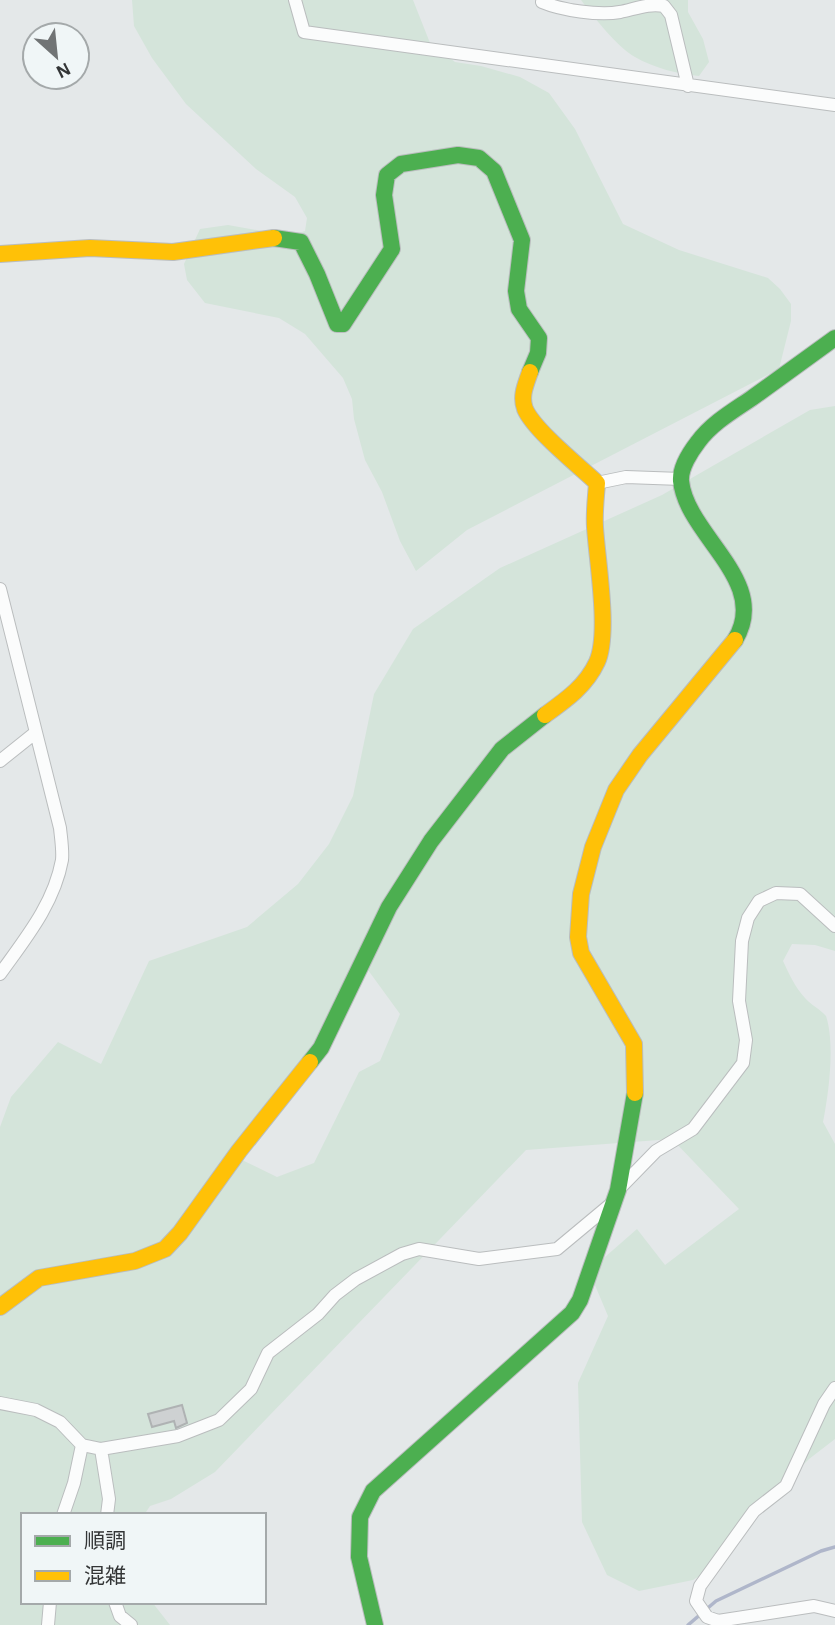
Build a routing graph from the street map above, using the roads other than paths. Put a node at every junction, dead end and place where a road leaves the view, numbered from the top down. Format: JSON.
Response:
{"nodes":[{"id":1,"x":295,"y":0,"type":"edge"},
{"id":2,"x":543,"y":0,"type":"edge"},
{"id":3,"x":688,"y":86,"type":"junction"},
{"id":4,"x":835,"y":105,"type":"edge"},
{"id":5,"x":0,"y":254,"type":"edge"},
{"id":6,"x":835,"y":338,"type":"edge"},
{"id":7,"x":681,"y":479,"type":"junction"},
{"id":8,"x":597,"y":483,"type":"junction"},
{"id":9,"x":0,"y":589,"type":"edge"},
{"id":10,"x":35,"y":733,"type":"junction"},
{"id":11,"x":0,"y":761,"type":"edge"},
{"id":12,"x":835,"y":926,"type":"edge"},
{"id":13,"x":0,"y":974,"type":"edge"},
{"id":14,"x":617,"y":1194,"type":"junction"},
{"id":15,"x":0,"y":1307,"type":"edge"},
{"id":16,"x":835,"y":1388,"type":"edge"},
{"id":17,"x":0,"y":1403,"type":"edge"},
{"id":18,"x":82,"y":1445,"type":"junction"},
{"id":19,"x":101,"y":1449,"type":"junction"},
{"id":20,"x":63,"y":1513,"type":"edge"},
{"id":21,"x":107,"y":1513,"type":"edge"},
{"id":22,"x":50,"y":1604,"type":"edge"},
{"id":23,"x":116,"y":1604,"type":"edge"},
{"id":24,"x":835,"y":1611,"type":"edge"},
{"id":25,"x":48,"y":1625,"type":"edge"},
{"id":26,"x":131,"y":1625,"type":"edge"},
{"id":27,"x":375,"y":1625,"type":"edge"}],
"edges":[{"from":1,"to":3,"type":"street"},
{"from":2,"to":3,"type":"street"},
{"from":3,"to":4,"type":"street"},
{"from":5,"to":8,"type":"street"},
{"from":6,"to":7,"type":"street"},
{"from":7,"to":8,"type":"street"},
{"from":7,"to":14,"type":"street"},
{"from":8,"to":15,"type":"street"},
{"from":9,"to":10,"type":"street"},
{"from":10,"to":11,"type":"street"},
{"from":10,"to":13,"type":"street"},
{"from":12,"to":14,"type":"street"},
{"from":14,"to":19,"type":"street"},
{"from":14,"to":27,"type":"street"},
{"from":16,"to":24,"type":"street"},
{"from":17,"to":18,"type":"street"},
{"from":18,"to":19,"type":"street"},
{"from":18,"to":20,"type":"street"},
{"from":19,"to":21,"type":"street"},
{"from":22,"to":25,"type":"street"},
{"from":23,"to":26,"type":"street"}]}
